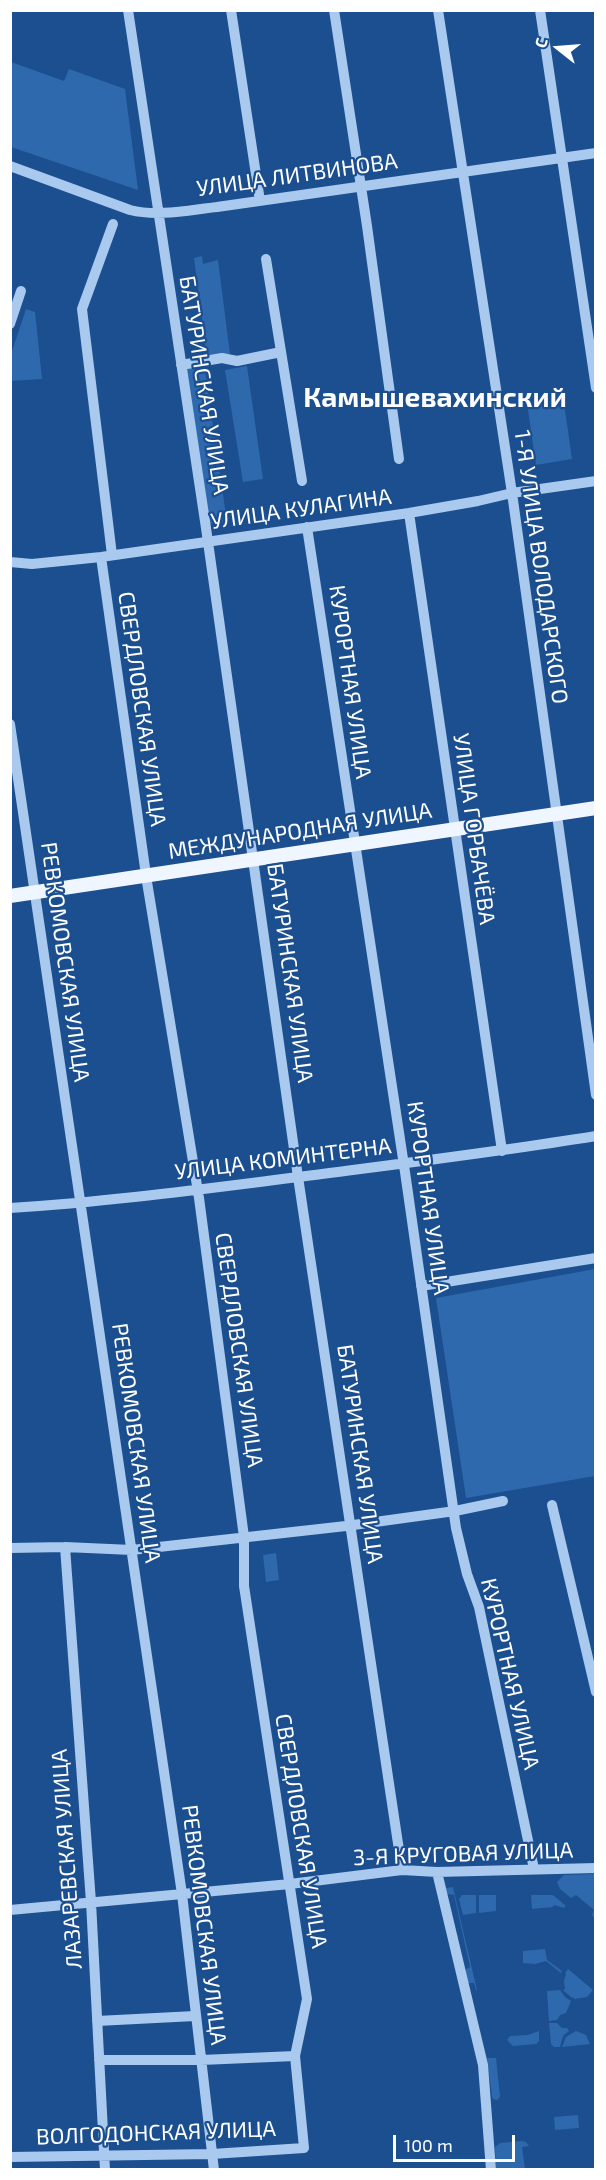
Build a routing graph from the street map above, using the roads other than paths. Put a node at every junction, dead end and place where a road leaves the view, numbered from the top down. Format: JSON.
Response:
{"nodes":[{"id":1,"x":128,"y":10,"type":"edge"},
{"id":2,"x":231,"y":10,"type":"edge"},
{"id":3,"x":334,"y":10,"type":"edge"},
{"id":4,"x":438,"y":10,"type":"edge"},
{"id":5,"x":540,"y":10,"type":"edge"},
{"id":6,"x":596,"y":153,"type":"edge"},
{"id":7,"x":561,"y":157,"type":"junction"},
{"id":8,"x":10,"y":166,"type":"edge"},
{"id":9,"x":462,"y":171,"type":"junction"},
{"id":10,"x":359,"y":185,"type":"junction"},
{"id":11,"x":260,"y":201,"type":"junction"},
{"id":12,"x":157,"y":213,"type":"junction"},
{"id":13,"x":113,"y":224,"type":"dead end"},
{"id":14,"x":266,"y":259,"type":"dead end"},
{"id":15,"x":21,"y":291,"type":"dead end"},
{"id":16,"x":10,"y":324,"type":"edge"},
{"id":17,"x":281,"y":352,"type":"junction"},
{"id":18,"x":181,"y":365,"type":"junction"},
{"id":19,"x":596,"y":388,"type":"edge"},
{"id":20,"x":399,"y":459,"type":"dead end"},
{"id":21,"x":302,"y":481,"type":"dead end"},
{"id":22,"x":596,"y":481,"type":"edge"},
{"id":23,"x":512,"y":493,"type":"junction"},
{"id":24,"x":409,"y":513,"type":"junction"},
{"id":25,"x":307,"y":527,"type":"junction"},
{"id":26,"x":208,"y":542,"type":"junction"},
{"id":27,"x":107,"y":556,"type":"junction"},
{"id":28,"x":10,"y":562,"type":"edge"},
{"id":29,"x":10,"y":724,"type":"edge"},
{"id":30,"x":596,"y":808,"type":"edge"},
{"id":31,"x":556,"y":814,"type":"junction"},
{"id":32,"x":454,"y":828,"type":"junction"},
{"id":33,"x":354,"y":844,"type":"junction"},
{"id":34,"x":254,"y":860,"type":"junction"},
{"id":35,"x":146,"y":876,"type":"junction"},
{"id":36,"x":35,"y":892,"type":"junction"},
{"id":37,"x":10,"y":896,"type":"edge"},
{"id":38,"x":596,"y":1095,"type":"edge"},
{"id":39,"x":596,"y":1136,"type":"edge"},
{"id":40,"x":502,"y":1151,"type":"junction"},
{"id":41,"x":404,"y":1164,"type":"junction"},
{"id":42,"x":298,"y":1177,"type":"junction"},
{"id":43,"x":198,"y":1190,"type":"junction"},
{"id":44,"x":81,"y":1203,"type":"junction"},
{"id":45,"x":10,"y":1208,"type":"edge"},
{"id":46,"x":596,"y":1258,"type":"edge"},
{"id":47,"x":421,"y":1286,"type":"junction"},
{"id":48,"x":504,"y":1501,"type":"dead end"},
{"id":49,"x":552,"y":1505,"type":"dead end"},
{"id":50,"x":455,"y":1511,"type":"junction"},
{"id":51,"x":351,"y":1526,"type":"junction"},
{"id":52,"x":244,"y":1537,"type":"junction"},
{"id":53,"x":65,"y":1547,"type":"junction"},
{"id":54,"x":10,"y":1548,"type":"edge"},
{"id":55,"x":132,"y":1550,"type":"junction"},
{"id":56,"x":596,"y":1692,"type":"edge"},
{"id":57,"x":596,"y":1868,"type":"edge"},
{"id":58,"x":534,"y":1869,"type":"junction"},
{"id":59,"x":402,"y":1870,"type":"junction"},
{"id":60,"x":437,"y":1872,"type":"junction"},
{"id":61,"x":290,"y":1884,"type":"junction"},
{"id":62,"x":182,"y":1894,"type":"junction"},
{"id":63,"x":91,"y":1902,"type":"junction"},
{"id":64,"x":10,"y":1910,"type":"edge"},
{"id":65,"x":195,"y":2016,"type":"junction"},
{"id":66,"x":97,"y":2021,"type":"junction"},
{"id":67,"x":295,"y":2056,"type":"junction"},
{"id":68,"x":99,"y":2060,"type":"junction"},
{"id":69,"x":201,"y":2060,"type":"junction"},
{"id":70,"x":303,"y":2148,"type":"joint"},
{"id":71,"x":212,"y":2154,"type":"junction"},
{"id":72,"x":104,"y":2156,"type":"junction"},
{"id":73,"x":10,"y":2157,"type":"edge"},
{"id":74,"x":105,"y":2169,"type":"edge"},
{"id":75,"x":214,"y":2169,"type":"edge"},
{"id":76,"x":491,"y":2169,"type":"edge"}],
"edges":[{"from":1,"to":12,"type":"street","name":"БАТУРИНСКАЯ УЛИЦА"},
{"from":2,"to":11,"type":"street"},
{"from":3,"to":10,"type":"street"},
{"from":4,"to":9,"type":"street","name":"1-Я УЛИЦА ВОЛОДАРСКОГО"},
{"from":5,"to":7,"type":"street"},
{"from":6,"to":7,"type":"street","name":"УЛИЦА ЛИТВИНОВА"},
{"from":7,"to":9,"type":"street","name":"УЛИЦА ЛИТВИНОВА"},
{"from":7,"to":19,"type":"street"},
{"from":8,"to":12,"type":"street","name":"УЛИЦА ЛИТВИНОВА"},
{"from":9,"to":10,"type":"street","name":"УЛИЦА ЛИТВИНОВА"},
{"from":9,"to":23,"type":"street","name":"1-Я УЛИЦА ВОЛОДАРСКОГО"},
{"from":10,"to":11,"type":"street","name":"УЛИЦА ЛИТВИНОВА"},
{"from":10,"to":20,"type":"street"},
{"from":11,"to":12,"type":"street","name":"УЛИЦА ЛИТВИНОВА"},
{"from":12,"to":18,"type":"street","name":"БАТУРИНСКАЯ УЛИЦА"},
{"from":13,"to":27,"type":"street","name":"СВЕРДЛОВСКАЯ УЛИЦА"},
{"from":14,"to":17,"type":"street"},
{"from":15,"to":16,"type":"street"},
{"from":17,"to":18,"type":"street"},
{"from":17,"to":21,"type":"street"},
{"from":18,"to":26,"type":"street","name":"БАТУРИНСКАЯ УЛИЦА"},
{"from":22,"to":23,"type":"street","name":"УЛИЦА КУЛАГИНА"},
{"from":23,"to":24,"type":"street","name":"УЛИЦА КУЛАГИНА"},
{"from":23,"to":31,"type":"street","name":"1-Я УЛИЦА ВОЛОДАРСКОГО"},
{"from":24,"to":25,"type":"street","name":"УЛИЦА КУЛАГИНА"},
{"from":24,"to":32,"type":"street","name":"УЛИЦА ГОРБАЧЁВА"},
{"from":25,"to":26,"type":"street","name":"УЛИЦА КУЛАГИНА"},
{"from":25,"to":33,"type":"street","name":"КУРОРТНАЯ УЛИЦА"},
{"from":26,"to":27,"type":"street","name":"УЛИЦА КУЛАГИНА"},
{"from":26,"to":34,"type":"street","name":"БАТУРИНСКАЯ УЛИЦА"},
{"from":27,"to":28,"type":"street","name":"УЛИЦА КУЛАГИНА"},
{"from":27,"to":35,"type":"street","name":"СВЕРДЛОВСКАЯ УЛИЦА"},
{"from":29,"to":36,"type":"street","name":"РЕВКОМОВСКАЯ УЛИЦА"},
{"from":30,"to":31,"type":"main road","name":"МЕЖДУНАРОДНАЯ УЛИЦА"},
{"from":31,"to":32,"type":"main road","name":"МЕЖДУНАРОДНАЯ УЛИЦА"},
{"from":31,"to":38,"type":"street","name":"1-Я УЛИЦА ВОЛОДАРСКОГО"},
{"from":32,"to":33,"type":"main road","name":"МЕЖДУНАРОДНАЯ УЛИЦА"},
{"from":32,"to":40,"type":"street","name":"УЛИЦА ГОРБАЧЁВА"},
{"from":33,"to":34,"type":"main road","name":"МЕЖДУНАРОДНАЯ УЛИЦА"},
{"from":33,"to":41,"type":"street","name":"КУРОРТНАЯ УЛИЦА"},
{"from":34,"to":35,"type":"main road","name":"МЕЖДУНАРОДНАЯ УЛИЦА"},
{"from":34,"to":42,"type":"street","name":"БАТУРИНСКАЯ УЛИЦА"},
{"from":35,"to":36,"type":"main road","name":"МЕЖДУНАРОДНАЯ УЛИЦА"},
{"from":35,"to":43,"type":"street","name":"СВЕРДЛОВСКАЯ УЛИЦА"},
{"from":36,"to":37,"type":"main road","name":"МЕЖДУНАРОДНАЯ УЛИЦА"},
{"from":36,"to":44,"type":"street","name":"РЕВКОМОВСКАЯ УЛИЦА"},
{"from":39,"to":40,"type":"street","name":"УЛИЦА КОМИНТЕРНА"},
{"from":40,"to":41,"type":"street","name":"УЛИЦА КОМИНТЕРНА"},
{"from":41,"to":42,"type":"street","name":"УЛИЦА КОМИНТЕРНА"},
{"from":41,"to":47,"type":"street","name":"КУРОРТНАЯ УЛИЦА"},
{"from":42,"to":43,"type":"street","name":"УЛИЦА КОМИНТЕРНА"},
{"from":42,"to":51,"type":"street","name":"БАТУРИНСКАЯ УЛИЦА"},
{"from":43,"to":44,"type":"street","name":"УЛИЦА КОМИНТЕРНА"},
{"from":43,"to":52,"type":"street","name":"СВЕРДЛОВСКАЯ УЛИЦА"},
{"from":44,"to":45,"type":"street","name":"УЛИЦА КОМИНТЕРНА"},
{"from":44,"to":55,"type":"street","name":"РЕВКОМОВСКАЯ УЛИЦА"},
{"from":46,"to":47,"type":"street"},
{"from":47,"to":50,"type":"street","name":"КУРОРТНАЯ УЛИЦА"},
{"from":48,"to":50,"type":"street"},
{"from":49,"to":56,"type":"street"},
{"from":50,"to":51,"type":"street"},
{"from":50,"to":58,"type":"street","name":"КУРОРТНАЯ УЛИЦА"},
{"from":51,"to":52,"type":"street"},
{"from":51,"to":59,"type":"street","name":"БАТУРИНСКАЯ УЛИЦА"},
{"from":52,"to":55,"type":"street"},
{"from":52,"to":61,"type":"street","name":"СВЕРДЛОВСКАЯ УЛИЦА"},
{"from":53,"to":54,"type":"street"},
{"from":53,"to":55,"type":"street"},
{"from":53,"to":63,"type":"street","name":"ЛАЗАРЕВСКАЯ УЛИЦА"},
{"from":55,"to":62,"type":"street","name":"РЕВКОМОВСКАЯ УЛИЦА"},
{"from":57,"to":58,"type":"street","name":"3-Я КРУГОВАЯ УЛИЦА"},
{"from":58,"to":60,"type":"street","name":"3-Я КРУГОВАЯ УЛИЦА"},
{"from":59,"to":60,"type":"street","name":"3-Я КРУГОВАЯ УЛИЦА"},
{"from":59,"to":61,"type":"street","name":"3-Я КРУГОВАЯ УЛИЦА"},
{"from":60,"to":76,"type":"street"},
{"from":61,"to":62,"type":"street","name":"3-Я КРУГОВАЯ УЛИЦА"},
{"from":61,"to":67,"type":"street","name":"СВЕРДЛОВСКАЯ УЛИЦА"},
{"from":62,"to":63,"type":"street","name":"3-Я КРУГОВАЯ УЛИЦА"},
{"from":62,"to":65,"type":"street","name":"РЕВКОМОВСКАЯ УЛИЦА"},
{"from":63,"to":64,"type":"street","name":"3-Я КРУГОВАЯ УЛИЦА"},
{"from":63,"to":66,"type":"street","name":"ЛАЗАРЕВСКАЯ УЛИЦА"},
{"from":65,"to":66,"type":"street"},
{"from":65,"to":69,"type":"street","name":"РЕВКОМОВСКАЯ УЛИЦА"},
{"from":66,"to":68,"type":"street","name":"ЛАЗАРЕВСКАЯ УЛИЦА"},
{"from":67,"to":69,"type":"street"},
{"from":67,"to":70,"type":"street","name":"СВЕРДЛОВСКАЯ УЛИЦА"},
{"from":68,"to":69,"type":"street"},
{"from":68,"to":72,"type":"street","name":"ЛАЗАРЕВСКАЯ УЛИЦА"},
{"from":69,"to":71,"type":"street","name":"РЕВКОМОВСКАЯ УЛИЦА"},
{"from":70,"to":71,"type":"street","name":"ВОЛГОДОНСКАЯ УЛИЦА"},
{"from":71,"to":72,"type":"street","name":"ВОЛГОДОНСКАЯ УЛИЦА"},
{"from":71,"to":75,"type":"street","name":"РЕВКОМОВСКАЯ УЛИЦА"},
{"from":72,"to":73,"type":"street","name":"ВОЛГОДОНСКАЯ УЛИЦА"},
{"from":72,"to":74,"type":"street","name":"ЛАЗАРЕВСКАЯ УЛИЦА"}]}
